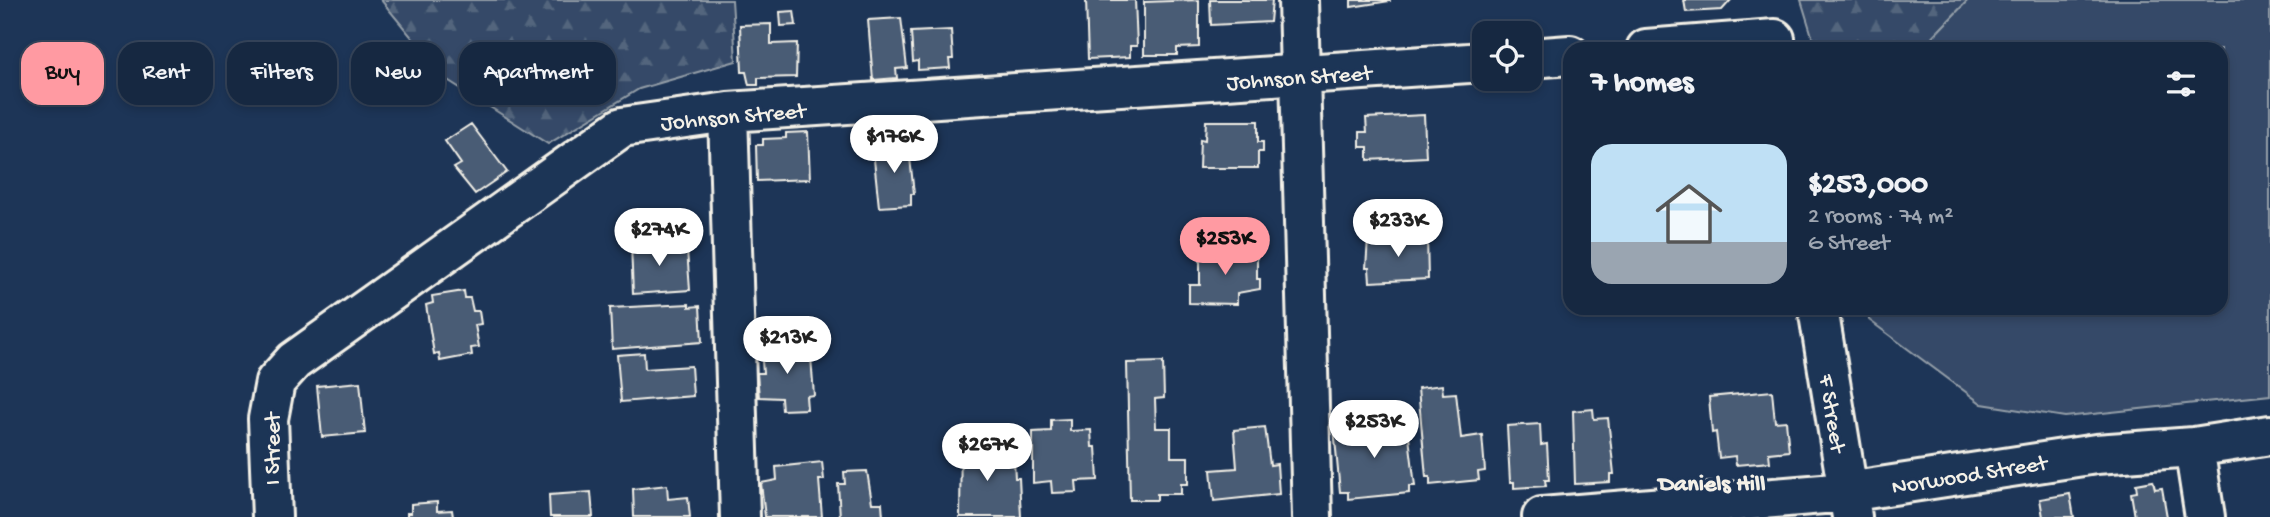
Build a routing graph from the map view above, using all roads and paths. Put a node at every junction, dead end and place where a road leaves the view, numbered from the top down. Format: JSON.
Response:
{"nodes":[{"id":1,"x":1298,"y":0,"type":"edge"},
{"id":2,"x":1563,"y":56,"type":"edge"},
{"id":3,"x":1542,"y":57,"type":"edge"},
{"id":4,"x":1472,"y":63,"type":"edge"},
{"id":5,"x":1298,"y":77,"type":"junction"},
{"id":6,"x":728,"y":112,"type":"junction"},
{"id":7,"x":1819,"y":315,"type":"edge"},
{"id":8,"x":275,"y":382,"type":"joint"},
{"id":9,"x":2270,"y":435,"type":"edge"},
{"id":10,"x":2194,"y":447,"type":"junction"},
{"id":11,"x":1849,"y":505,"type":"edge"},
{"id":12,"x":272,"y":517,"type":"edge"},
{"id":13,"x":740,"y":517,"type":"edge"},
{"id":14,"x":1312,"y":517,"type":"edge"},
{"id":15,"x":1542,"y":517,"type":"edge"},
{"id":16,"x":2205,"y":517,"type":"edge"}],
"edges":[{"from":1,"to":5,"type":"street"},
{"from":2,"to":3,"type":"street"},
{"from":4,"to":5,"type":"street","name":"Johnson Street"},
{"from":5,"to":6,"type":"street","name":"Johnson Street"},
{"from":5,"to":14,"type":"street"},
{"from":6,"to":8,"type":"street","name":"Johnson Street"},
{"from":6,"to":13,"type":"street"},
{"from":7,"to":11,"type":"street","name":"F Street"},
{"from":8,"to":12,"type":"street","name":"I Street"},
{"from":9,"to":10,"type":"street","name":"Norwood Street"},
{"from":10,"to":11,"type":"street","name":"Norwood Street"},
{"from":10,"to":16,"type":"street"},
{"from":11,"to":15,"type":"street","name":"Norwood Street"}]}
